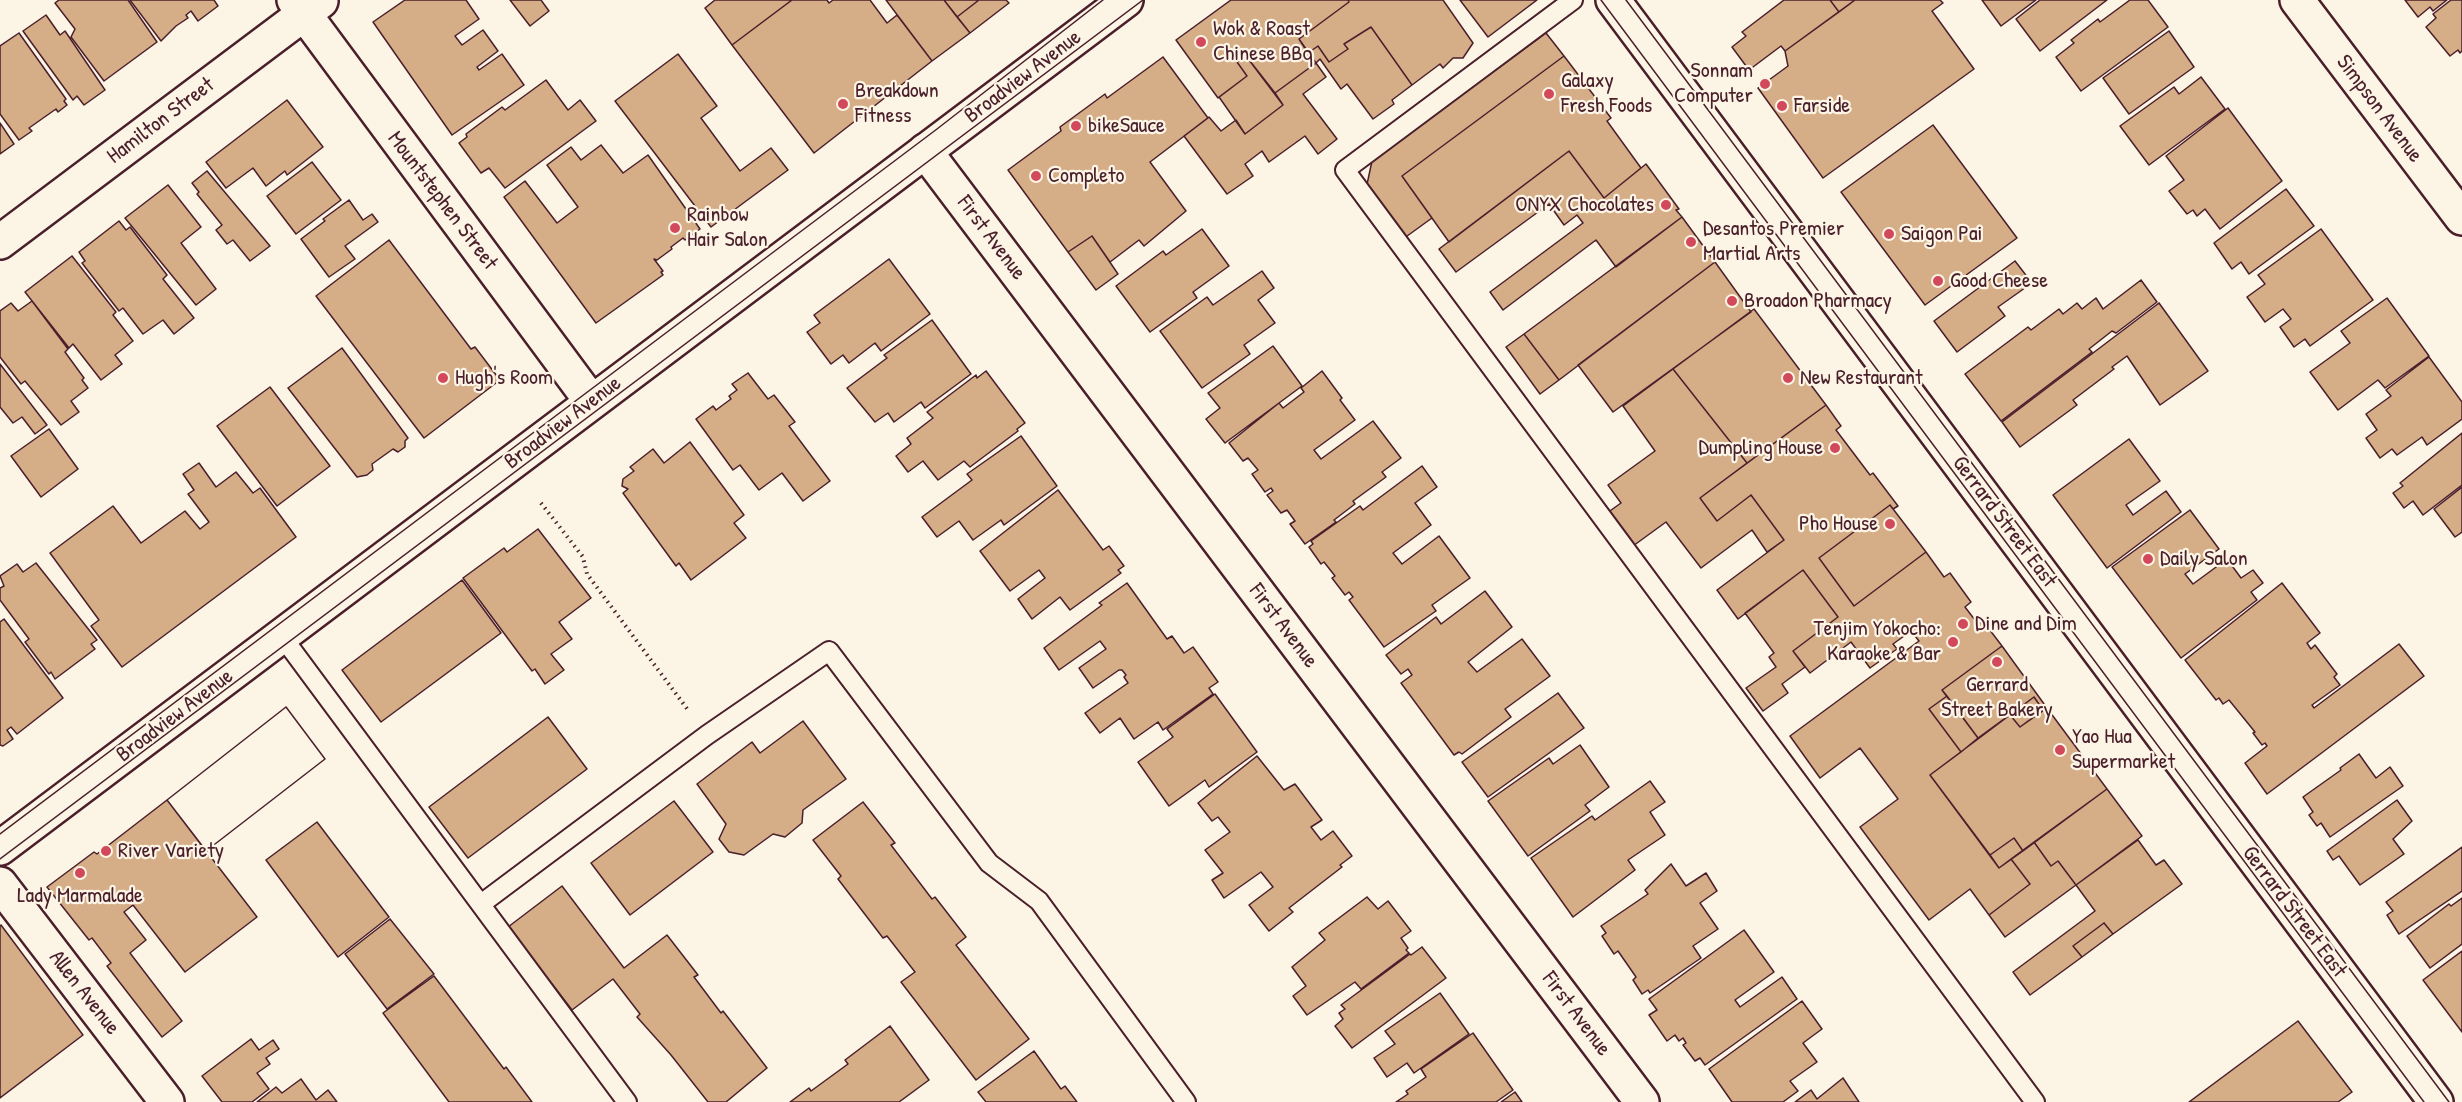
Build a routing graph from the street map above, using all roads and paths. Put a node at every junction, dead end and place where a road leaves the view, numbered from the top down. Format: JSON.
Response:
{"nodes":[{"id":1,"x":1126,"y":0,"type":"edge"},
{"id":2,"x":1573,"y":0,"type":"edge"},
{"id":3,"x":1613,"y":0,"type":"edge"},
{"id":4,"x":2297,"y":0,"type":"edge"},
{"id":5,"x":307,"y":5,"type":"edge"},
{"id":6,"x":925,"y":151,"type":"junction"},
{"id":7,"x":2462,"y":218,"type":"edge"},
{"id":8,"x":0,"y":242,"type":"edge"},
{"id":9,"x":591,"y":402,"type":"junction"},
{"id":10,"x":542,"y":503,"type":"dead end"},
{"id":11,"x":281,"y":635,"type":"junction"},
{"id":12,"x":707,"y":735,"type":"junction"},
{"id":13,"x":0,"y":848,"type":"edge"},
{"id":14,"x":0,"y":884,"type":"edge"},
{"id":15,"x":481,"y":904,"type":"junction"},
{"id":16,"x":167,"y":1102,"type":"edge"},
{"id":17,"x":627,"y":1102,"type":"edge"},
{"id":18,"x":1186,"y":1102,"type":"edge"},
{"id":19,"x":1642,"y":1102,"type":"edge"},
{"id":20,"x":2035,"y":1102,"type":"edge"},
{"id":21,"x":2436,"y":1102,"type":"edge"}],
"edges":[{"from":1,"to":6,"type":"main road","name":"Broadview Avenue"},
{"from":2,"to":20,"type":"lane"},
{"from":3,"to":21,"type":"main road","name":"Gerrard Street East"},
{"from":4,"to":7,"type":"main road","name":"Simpson Avenue"},
{"from":5,"to":8,"type":"main road","name":"Hamilton Street"},
{"from":5,"to":9,"type":"main road","name":"Mountstephen Street"},
{"from":6,"to":9,"type":"main road","name":"Broadview Avenue"},
{"from":6,"to":19,"type":"main road","name":"First Avenue"},
{"from":9,"to":11,"type":"main road","name":"Broadview Avenue"},
{"from":10,"to":12,"type":"path"},
{"from":11,"to":13,"type":"main road","name":"Broadview Avenue"},
{"from":11,"to":15,"type":"lane"},
{"from":12,"to":15,"type":"lane"},
{"from":12,"to":18,"type":"lane"},
{"from":14,"to":16,"type":"main road","name":"Allen Avenue"},
{"from":15,"to":17,"type":"lane"}]}
